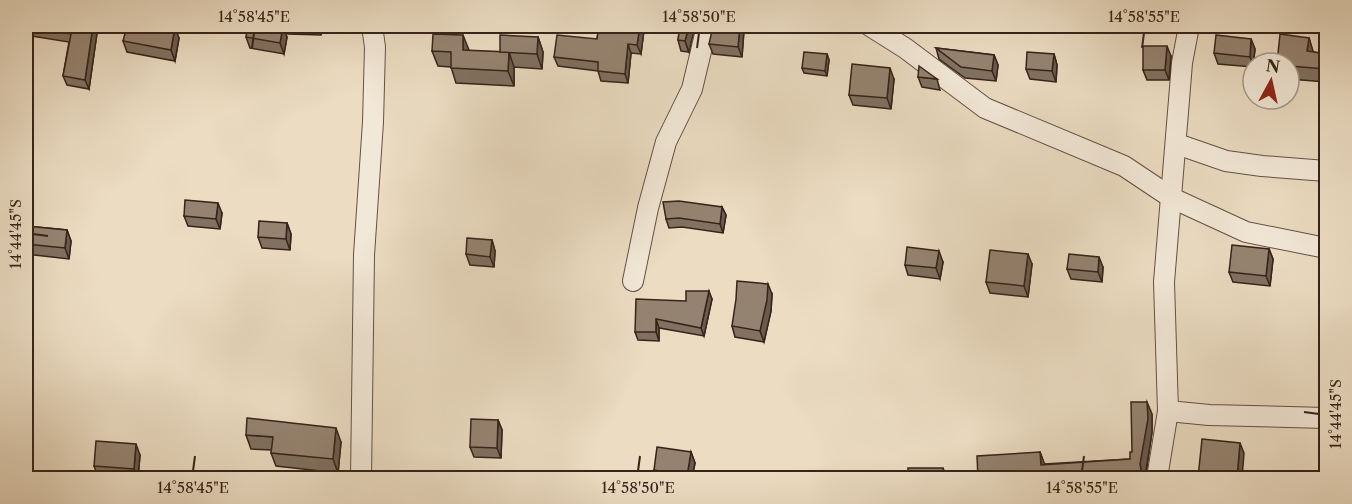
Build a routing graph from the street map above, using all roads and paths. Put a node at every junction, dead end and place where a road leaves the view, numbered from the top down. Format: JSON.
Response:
{"nodes":[{"id":1,"x":372,"y":26,"type":"edge"},
{"id":2,"x":707,"y":26,"type":"edge"},
{"id":3,"x":870,"y":26,"type":"edge"},
{"id":4,"x":1184,"y":27,"type":"edge"},
{"id":5,"x":1177,"y":144,"type":"junction"},
{"id":6,"x":1326,"y":171,"type":"edge"},
{"id":7,"x":1172,"y":198,"type":"junction"},
{"id":8,"x":1326,"y":248,"type":"edge"},
{"id":9,"x":633,"y":281,"type":"dead end"},
{"id":10,"x":1168,"y":411,"type":"junction"},
{"id":11,"x":1326,"y":418,"type":"edge"},
{"id":12,"x":361,"y":478,"type":"edge"},
{"id":13,"x":1157,"y":478,"type":"edge"}],
"edges":[{"from":1,"to":12,"type":"street"},
{"from":2,"to":9,"type":"street"},
{"from":3,"to":7,"type":"street"},
{"from":4,"to":5,"type":"street"},
{"from":5,"to":6,"type":"street"},
{"from":5,"to":7,"type":"street"},
{"from":7,"to":8,"type":"street"},
{"from":7,"to":10,"type":"street"},
{"from":10,"to":11,"type":"street"},
{"from":10,"to":13,"type":"street"}]}
